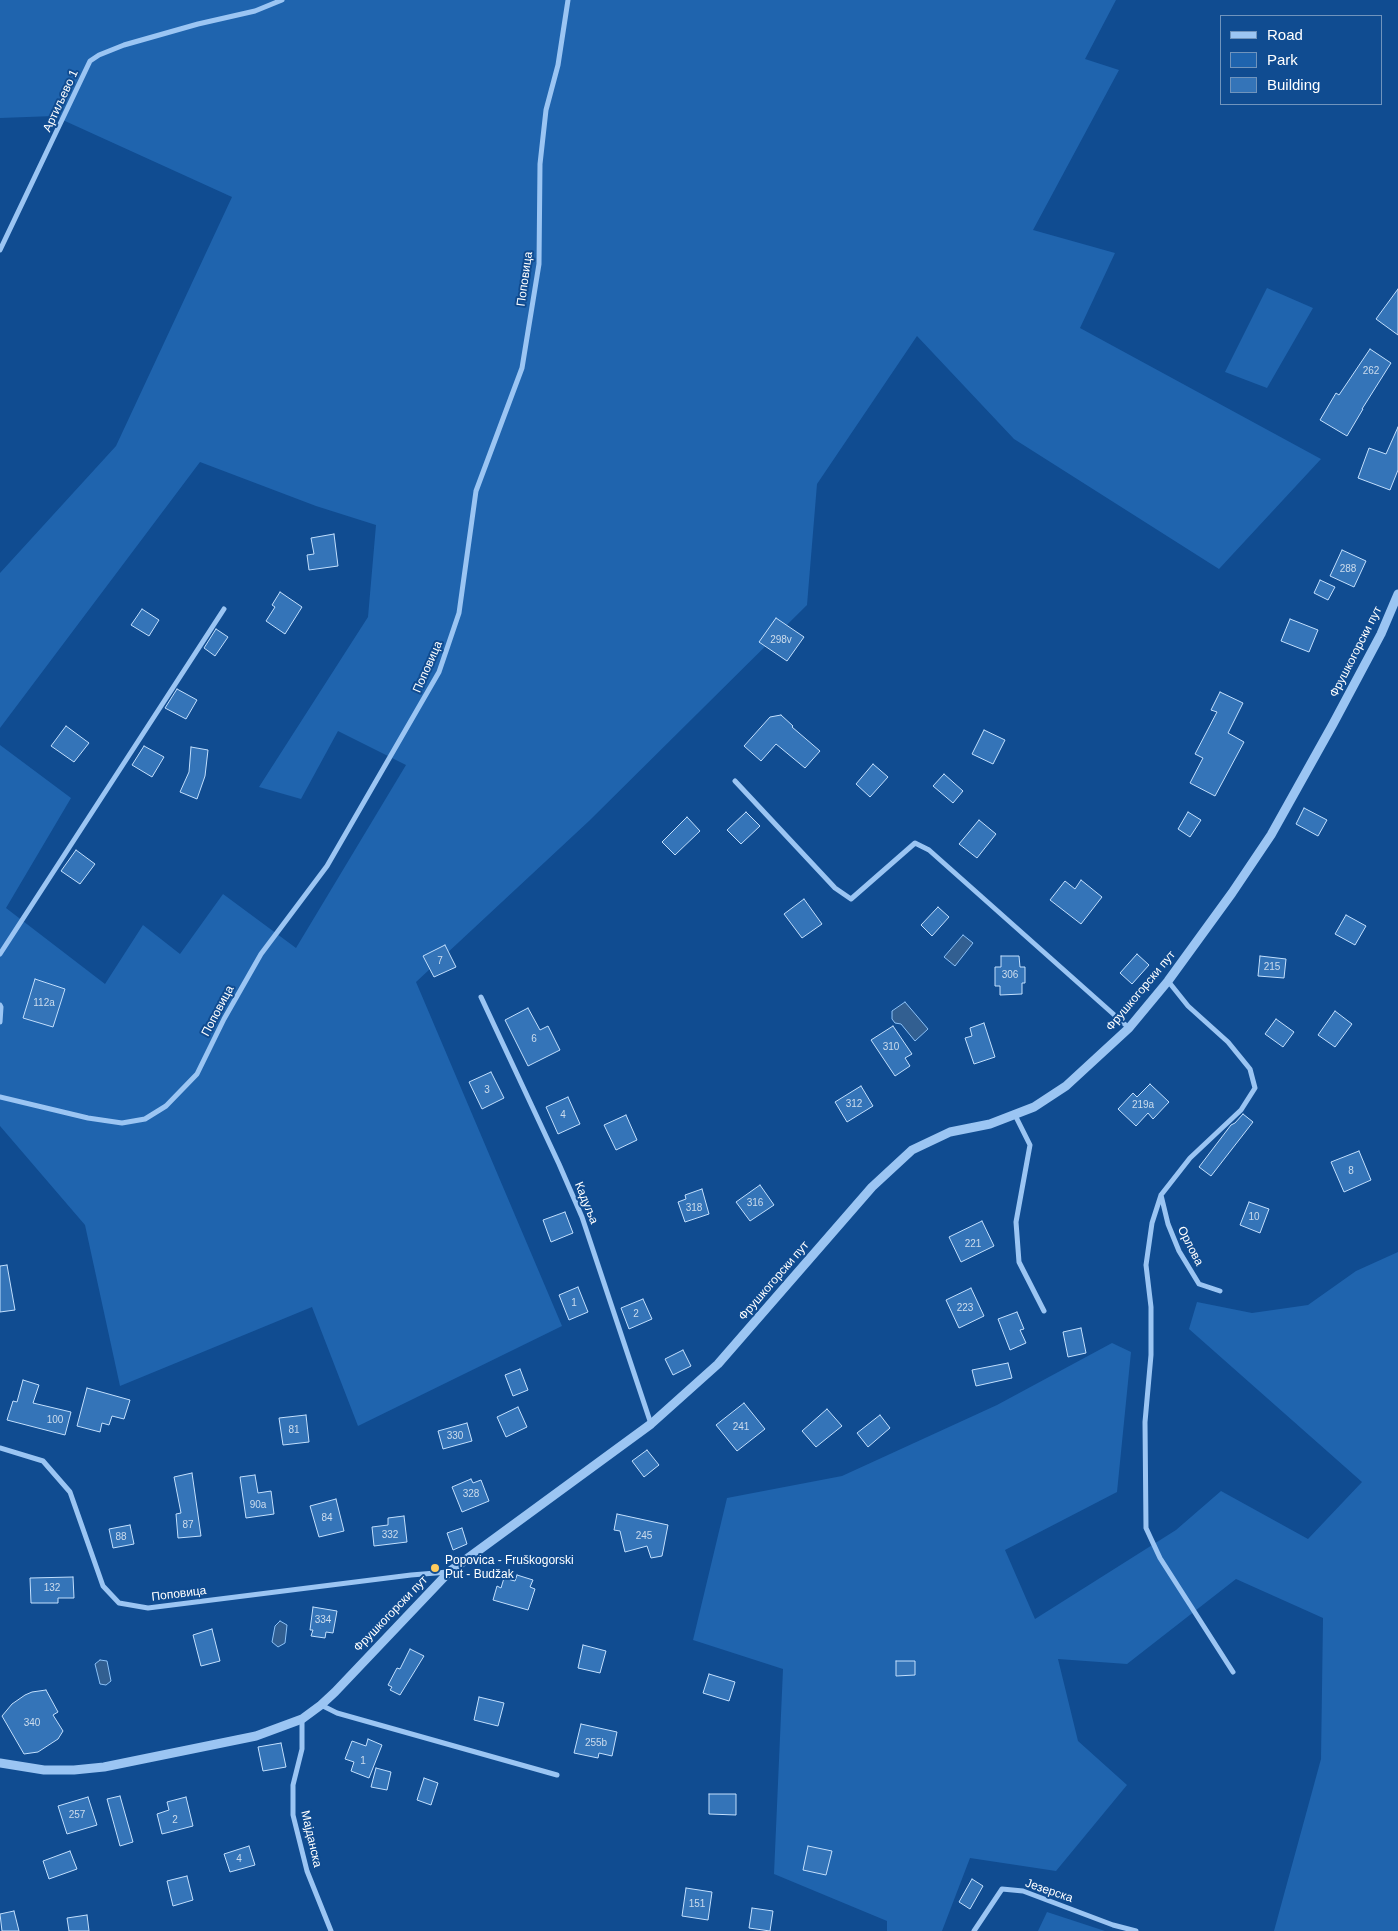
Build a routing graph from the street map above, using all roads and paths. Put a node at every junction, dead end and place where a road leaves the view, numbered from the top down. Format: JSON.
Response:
{"nodes":[{"id":1,"x":282,"y":0,"type":"edge"},
{"id":2,"x":568,"y":0,"type":"edge"},
{"id":3,"x":0,"y":250,"type":"edge"},
{"id":4,"x":1398,"y":594,"type":"edge"},
{"id":5,"x":224,"y":609,"type":"dead end"},
{"id":6,"x":735,"y":781,"type":"dead end"},
{"id":7,"x":0,"y":954,"type":"edge"},
{"id":8,"x":1168,"y":981,"type":"junction"},
{"id":9,"x":481,"y":998,"type":"dead end"},
{"id":10,"x":0,"y":1005,"type":"edge"},
{"id":11,"x":0,"y":1022,"type":"edge"},
{"id":12,"x":1129,"y":1028,"type":"junction"},
{"id":13,"x":0,"y":1097,"type":"edge"},
{"id":14,"x":1015,"y":1114,"type":"junction"},
{"id":15,"x":1161,"y":1195,"type":"junction"},
{"id":16,"x":1220,"y":1291,"type":"dead end"},
{"id":17,"x":1044,"y":1311,"type":"dead end"},
{"id":18,"x":651,"y":1424,"type":"junction"},
{"id":19,"x":0,"y":1448,"type":"edge"},
{"id":20,"x":449,"y":1572,"type":"junction"},
{"id":21,"x":1233,"y":1672,"type":"dead end"},
{"id":22,"x":322,"y":1705,"type":"junction"},
{"id":23,"x":302,"y":1718,"type":"junction"},
{"id":24,"x":0,"y":1763,"type":"edge"},
{"id":25,"x":557,"y":1775,"type":"dead end"},
{"id":26,"x":331,"y":1931,"type":"edge"},
{"id":27,"x":974,"y":1931,"type":"edge"},
{"id":28,"x":1136,"y":1931,"type":"edge"}],
"edges":[{"from":1,"to":3,"type":"street","name":"Артиљево 1"},
{"from":2,"to":13,"type":"street","name":"Поповица"},
{"from":4,"to":8,"type":"street","name":"Фрушкогорски пут"},
{"from":5,"to":7,"type":"street"},
{"from":6,"to":12,"type":"street"},
{"from":8,"to":12,"type":"street","name":"Фрушкогорски пут"},
{"from":8,"to":15,"type":"street"},
{"from":9,"to":18,"type":"street","name":"Кадуља"},
{"from":10,"to":11,"type":"street"},
{"from":12,"to":14,"type":"street","name":"Фрушкогорски пут"},
{"from":14,"to":17,"type":"street"},
{"from":14,"to":18,"type":"street","name":"Фрушкогорски пут"},
{"from":15,"to":16,"type":"street","name":"Орлова"},
{"from":15,"to":21,"type":"street"},
{"from":18,"to":20,"type":"street","name":"Фрушкогорски пут"},
{"from":19,"to":20,"type":"street","name":"Поповица"},
{"from":20,"to":22,"type":"street","name":"Фрушкогорски пут"},
{"from":22,"to":23,"type":"street","name":"Фрушкогорски пут"},
{"from":22,"to":25,"type":"street"},
{"from":23,"to":24,"type":"street","name":"Фрушкогорски пут"},
{"from":23,"to":26,"type":"street","name":"Мајданска"},
{"from":27,"to":28,"type":"street","name":"Језерска"}]}
